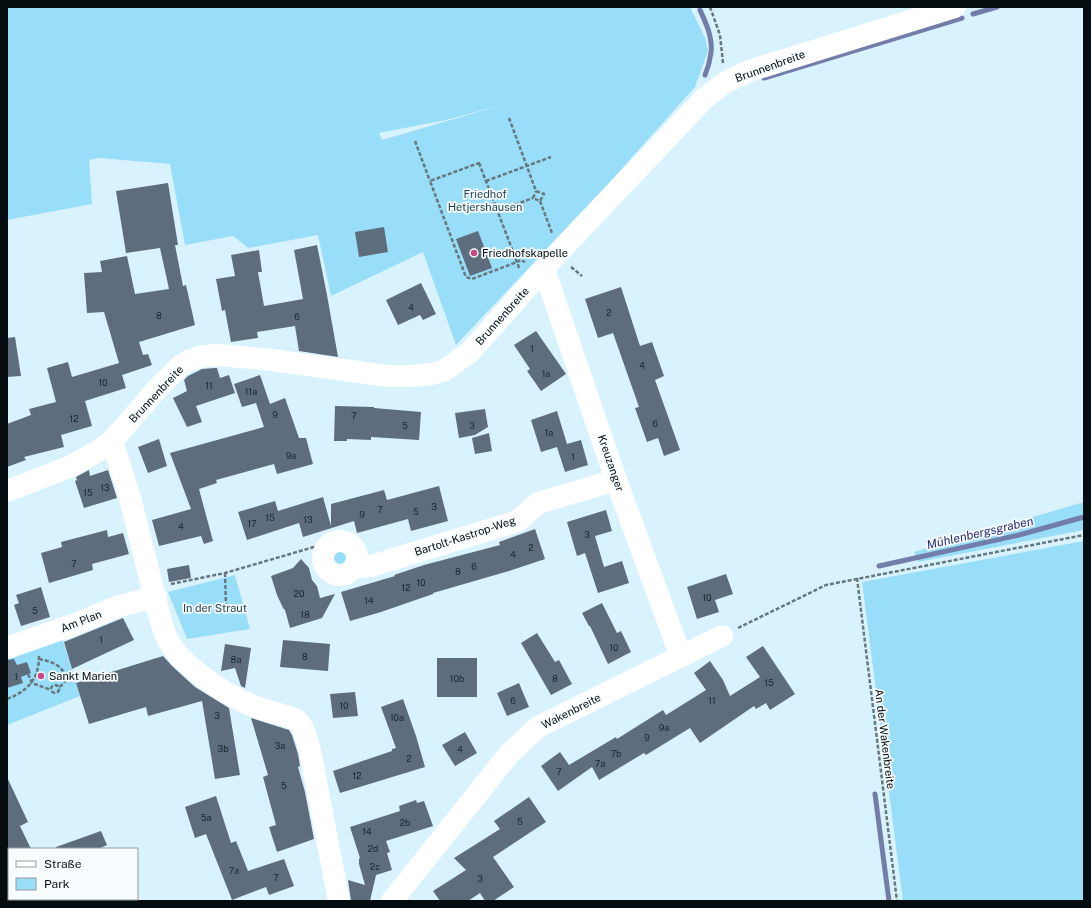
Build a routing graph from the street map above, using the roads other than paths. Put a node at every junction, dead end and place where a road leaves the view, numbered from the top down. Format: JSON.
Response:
{"nodes":[{"id":1,"x":955,"y":7,"type":"edge"},
{"id":2,"x":544,"y":269,"type":"junction"},
{"id":3,"x":112,"y":441,"type":"junction"},
{"id":4,"x":616,"y":480,"type":"junction"},
{"id":5,"x":7,"y":490,"type":"edge"},
{"id":6,"x":325,"y":550,"type":"road end"},
{"id":7,"x":154,"y":593,"type":"junction"},
{"id":8,"x":722,"y":636,"type":"road end"},
{"id":9,"x":7,"y":648,"type":"edge"},
{"id":10,"x":681,"y":657,"type":"junction"},
{"id":11,"x":339,"y":901,"type":"edge"},
{"id":12,"x":392,"y":901,"type":"edge"}],
"edges":[{"from":1,"to":2,"type":"street","name":"Brunnenbreite"},
{"from":2,"to":3,"type":"street","name":"Brunnenbreite"},
{"from":2,"to":4,"type":"street","name":"Kreuzanger"},
{"from":3,"to":5,"type":"street","name":"Brunnenbreite"},
{"from":3,"to":7,"type":"street"},
{"from":4,"to":6,"type":"street","name":"Bartolt-Kastrop-Weg"},
{"from":4,"to":10,"type":"street","name":"Kreuzanger"},
{"from":7,"to":9,"type":"street","name":"Am Plan"},
{"from":7,"to":11,"type":"street"},
{"from":8,"to":10,"type":"street","name":"Wakenbreite"},
{"from":10,"to":12,"type":"street","name":"Wakenbreite"}]}
